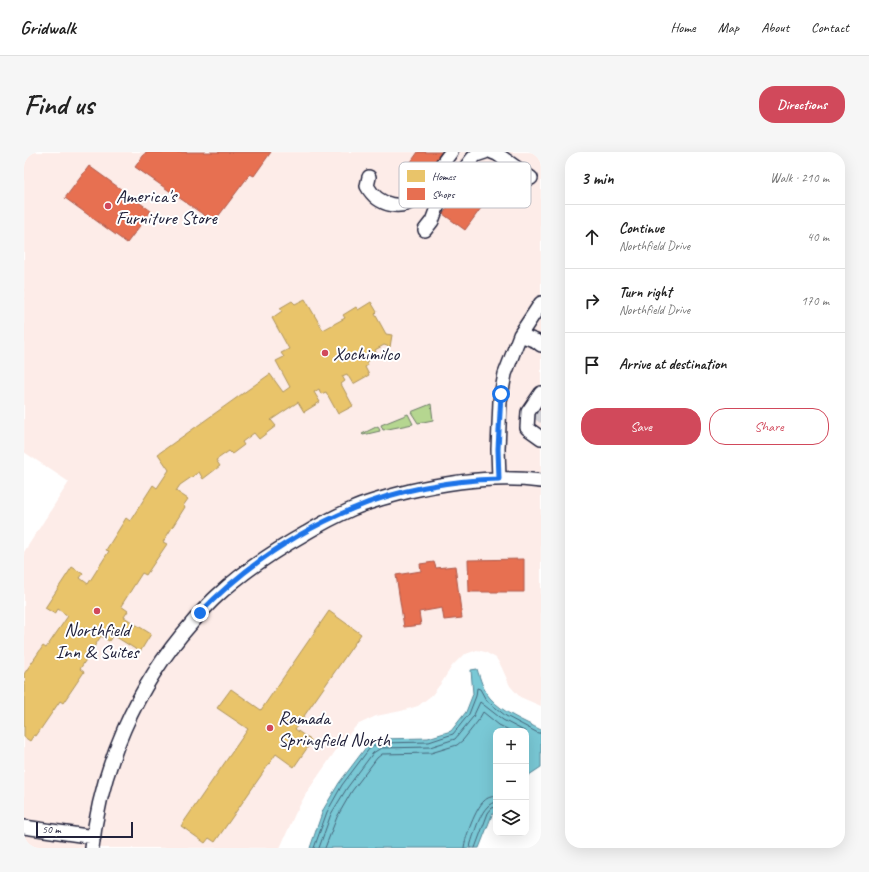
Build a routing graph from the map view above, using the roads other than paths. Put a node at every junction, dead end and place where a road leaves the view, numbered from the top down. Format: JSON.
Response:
{"nodes":[{"id":1,"x":451,"y":152,"type":"edge"},
{"id":2,"x":485,"y":152,"type":"edge"},
{"id":3,"x":492,"y":152,"type":"edge"},
{"id":4,"x":444,"y":162,"type":"edge"},
{"id":5,"x":470,"y":162,"type":"edge"},
{"id":6,"x":508,"y":162,"type":"edge"},
{"id":7,"x":369,"y":177,"type":"dead end"},
{"id":8,"x":399,"y":205,"type":"edge"},
{"id":9,"x":437,"y":208,"type":"edge"},
{"id":10,"x":425,"y":230,"type":"dead end"},
{"id":11,"x":541,"y":303,"type":"edge"},
{"id":12,"x":520,"y":334,"type":"junction"},
{"id":13,"x":541,"y":345,"type":"edge"},
{"id":14,"x":541,"y":393,"type":"edge"},
{"id":15,"x":536,"y":430,"type":"edge"},
{"id":16,"x":499,"y":479,"type":"junction"},
{"id":17,"x":541,"y":481,"type":"edge"},
{"id":18,"x":24,"y":827,"type":"edge"},
{"id":19,"x":93,"y":842,"type":"edge"}],
"edges":[{"from":1,"to":4,"type":"street"},
{"from":2,"to":5,"type":"street"},
{"from":3,"to":6,"type":"street"},
{"from":7,"to":8,"type":"street"},
{"from":9,"to":10,"type":"street"},
{"from":11,"to":12,"type":"street"},
{"from":12,"to":13,"type":"street"},
{"from":12,"to":16,"type":"street"},
{"from":14,"to":15,"type":"street"},
{"from":16,"to":17,"type":"street"},
{"from":16,"to":19,"type":"street"},
{"from":18,"to":19,"type":"street"}]}
